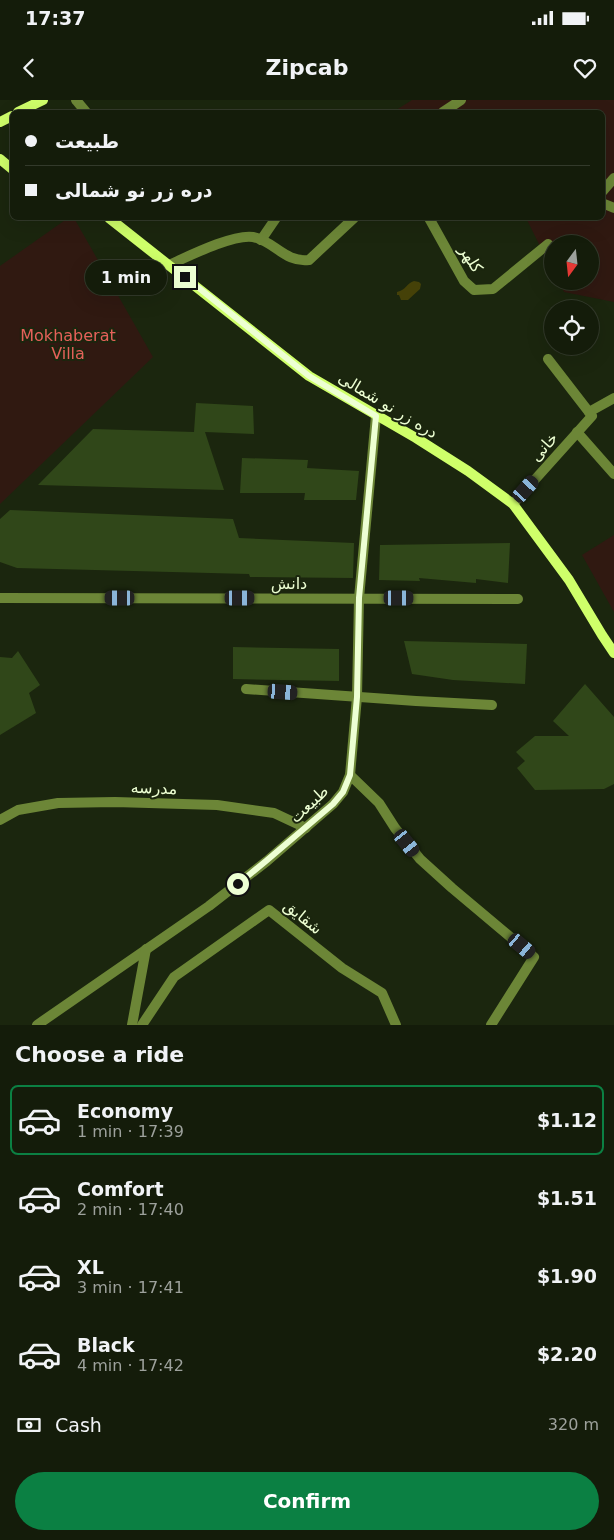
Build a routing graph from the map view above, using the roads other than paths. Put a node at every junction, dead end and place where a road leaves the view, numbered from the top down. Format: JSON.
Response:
{"nodes":[{"id":1,"x":43,"y":100,"type":"edge"},
{"id":2,"x":76,"y":100,"type":"edge"},
{"id":3,"x":461,"y":100,"type":"edge"},
{"id":4,"x":22,"y":110,"type":"edge"},
{"id":5,"x":84,"y":110,"type":"edge"},
{"id":6,"x":446,"y":110,"type":"edge"},
{"id":7,"x":614,"y":178,"type":"edge"},
{"id":8,"x":605,"y":188,"type":"edge"},
{"id":9,"x":112,"y":220,"type":"edge"},
{"id":10,"x":275,"y":220,"type":"edge"},
{"id":11,"x":352,"y":220,"type":"edge"},
{"id":12,"x":430,"y":220,"type":"edge"},
{"id":13,"x":261,"y":240,"type":"junction"},
{"id":14,"x":544,"y":247,"type":"edge"},
{"id":15,"x":170,"y":265,"type":"junction"},
{"id":16,"x":548,"y":359,"type":"dead end"},
{"id":17,"x":614,"y":398,"type":"edge"},
{"id":18,"x":589,"y":412,"type":"junction"},
{"id":19,"x":376,"y":416,"type":"junction"},
{"id":20,"x":577,"y":432,"type":"junction"},
{"id":21,"x":614,"y":474,"type":"edge"},
{"id":22,"x":512,"y":504,"type":"junction"},
{"id":23,"x":0,"y":598,"type":"edge"},
{"id":24,"x":359,"y":598,"type":"junction"},
{"id":25,"x":518,"y":599,"type":"dead end"},
{"id":26,"x":614,"y":653,"type":"edge"},
{"id":27,"x":246,"y":689,"type":"dead end"},
{"id":28,"x":357,"y":697,"type":"junction"},
{"id":29,"x":492,"y":705,"type":"dead end"},
{"id":30,"x":350,"y":775,"type":"junction"},
{"id":31,"x":0,"y":820,"type":"edge"},
{"id":32,"x":306,"y":828,"type":"junction"},
{"id":33,"x":146,"y":949,"type":"junction"},
{"id":34,"x":37,"y":1025,"type":"edge"},
{"id":35,"x":132,"y":1025,"type":"edge"},
{"id":36,"x":142,"y":1025,"type":"edge"},
{"id":37,"x":396,"y":1025,"type":"edge"},
{"id":38,"x":491,"y":1025,"type":"edge"}],
"edges":[{"from":1,"to":4,"type":"street"},
{"from":2,"to":5,"type":"street"},
{"from":3,"to":6,"type":"street"},
{"from":7,"to":8,"type":"street"},
{"from":9,"to":15,"type":"street","name":"دره زر نو شمالی"},
{"from":10,"to":13,"type":"street"},
{"from":11,"to":13,"type":"street"},
{"from":12,"to":14,"type":"street","name":"کلهر"},
{"from":13,"to":15,"type":"street"},
{"from":15,"to":19,"type":"street","name":"دره زر نو شمالی"},
{"from":16,"to":18,"type":"street"},
{"from":17,"to":18,"type":"street"},
{"from":18,"to":20,"type":"street","name":"خانی"},
{"from":19,"to":22,"type":"street","name":"دره زر نو شمالی"},
{"from":19,"to":24,"type":"street","name":"طبیعت"},
{"from":20,"to":21,"type":"street","name":"خانی"},
{"from":20,"to":22,"type":"street","name":"خانی"},
{"from":22,"to":26,"type":"street","name":"دره زر نو شمالی"},
{"from":23,"to":24,"type":"street","name":"دانش"},
{"from":24,"to":25,"type":"street","name":"دانش"},
{"from":24,"to":28,"type":"street","name":"طبیعت"},
{"from":27,"to":28,"type":"street"},
{"from":28,"to":29,"type":"street"},
{"from":28,"to":30,"type":"street","name":"طبیعت"},
{"from":30,"to":32,"type":"street","name":"طبیعت"},
{"from":30,"to":38,"type":"street"},
{"from":31,"to":32,"type":"street","name":"مدرسه"},
{"from":32,"to":33,"type":"street","name":"طبیعت"},
{"from":33,"to":34,"type":"street","name":"طبیعت"},
{"from":33,"to":35,"type":"street"},
{"from":36,"to":37,"type":"street","name":"شقایق"}]}
